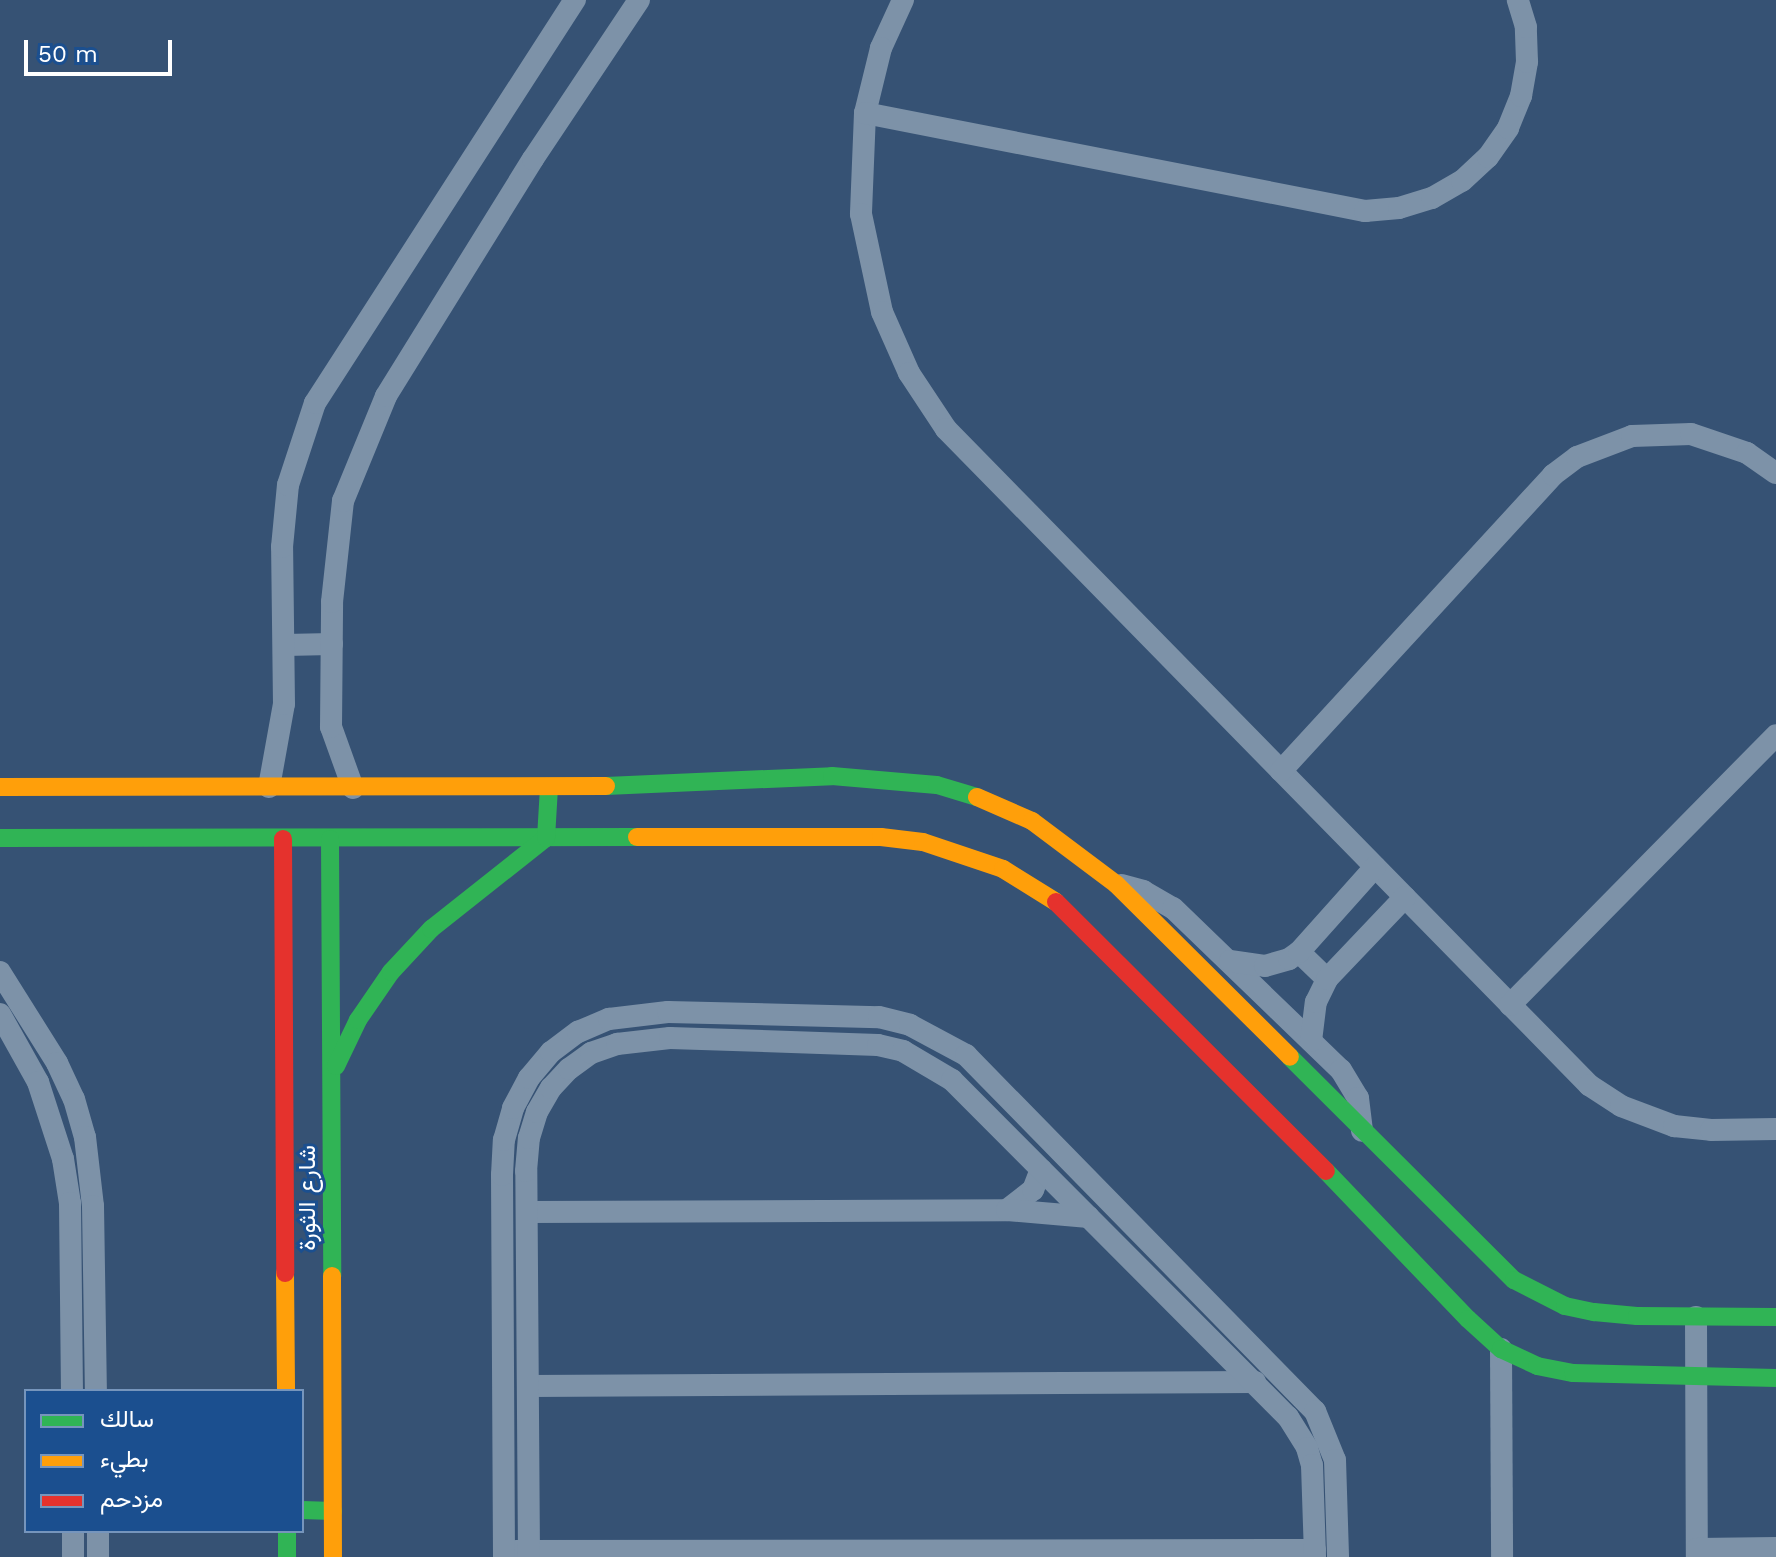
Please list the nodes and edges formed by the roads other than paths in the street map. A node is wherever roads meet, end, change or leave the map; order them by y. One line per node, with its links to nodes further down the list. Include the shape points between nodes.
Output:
1 (575, 0): 8 (street, via 315,403 288,485 282,547)
2 (639, 0): 7 (street, via 386,396 343,501)
3 (903, 0): 5 (street, via 881,48)
4 (1518, 0): 5 (street, via 1526,27 1527,62 1508,128 1462,181 1399,208 1365,211)
5 (865, 113): 10 (street, via 859,180 868,258 894,343 926,402 946,429)
6 (1776, 473): 10 (street, via 1747,453 1691,434 1632,436 1577,457 1553,475)
7 (332, 644): 8 (street); 13 (street, via 331,727)
8 (285, 645): 12 (street, via 284,704)
9 (1776, 735): 26 (street)
10 (1281, 771): 19 (street)
11 (0, 787): 12 (street)
12 (269, 787): 13 (street)
13 (353, 788): 14 (street)
14 (549, 788): 16 (street); 20 (street, via 832,776 937,785 1032,821)
15 (0, 838): 17 (street)
16 (546, 838): 18 (street); 29 (street, via 431,929 391,972 358,1020); 42 (street, via 881,837 964,853 1027,883 1073,916 1282,1116)
17 (283, 839): 18 (street); 49 (street, شارع الثورة)
18 (330, 839): 29 (street, شارع الثورة)
19 (1375, 867): 21 (street); 22 (street)
20 (1116, 884): 23 (street, via 1165,902); 31 (street, via 1307,1086)
21 (1405, 897): 25 (street); 26 (street)
22 (1299, 952): 23 (street, via 1265,966); 25 (street)
23 (1228, 960): 28 (street)
24 (0, 972): 48 (street, via 57,1063 85,1137 93,1206)
25 (1327, 979): 28 (street, via 1316,1002)
26 (1510, 1005): 30 (street, via 1589,1085 1638,1115 1692,1129)
27 (0, 1014): 47 (street, via 38,1082 63,1159 70,1203)
28 (1311, 1041): 31 (street, via 1354,1088)
29 (332, 1072): 53 (street, شارع الثورة)
30 (1776, 1129)
31 (1362, 1132): 40 (street, via 1492,1261 1539,1295 1594,1312)
32 (1041, 1169): 33 (street, via 1033,1190); 34 (street, via 952,1080 903,1051 848,1042 644,1040 591,1053 551,1088 529,1138); 35 (street)
33 (1007, 1210): 34 (street); 35 (street)
34 (527, 1212): 46 (street)
35 (1089, 1217): 37 (street)
36 (1143, 1233): 37 (street); 38 (street); 60 (street, via 966,1055 910,1025 847,1014 668,1012 609,1019 578,1032 529,1078 504,1140)
37 (1125, 1253): 39 (street)
38 (1167, 1258): 39 (street); 50 (street, via 1315,1411)
39 (1149, 1277): 45 (street)
40 (1696, 1317): 41 (street); 43 (street)
41 (1776, 1317)
42 (1501, 1349): 43 (street, via 1537,1366 1573,1373); 68 (street)
43 (1697, 1378): 44 (street); 59 (street)
44 (1776, 1378)
45 (1255, 1382): 46 (street); 51 (street, via 1288,1417)
46 (529, 1386): 61 (street)
47 (72, 1389)
48 (96, 1389)
49 (286, 1389)
50 (1335, 1460): 51 (street); 67 (street)
51 (1312, 1465): 58 (street)
52 (304, 1510): 53 (street)
53 (333, 1511): 66 (street, شارع الثورة)
54 (73, 1533): 63 (street)
55 (98, 1533): 64 (street)
56 (287, 1533): 65 (street)
57 (1776, 1548): 59 (street)
58 (1315, 1553): 62 (street)
59 (1697, 1553)
60 (504, 1554): 61 (street)
61 (529, 1554): 62 (street)
62 (821, 1554)
63 (73, 1557)
64 (98, 1557)
65 (287, 1557)
66 (333, 1557)
67 (1338, 1557)
68 (1502, 1557)

